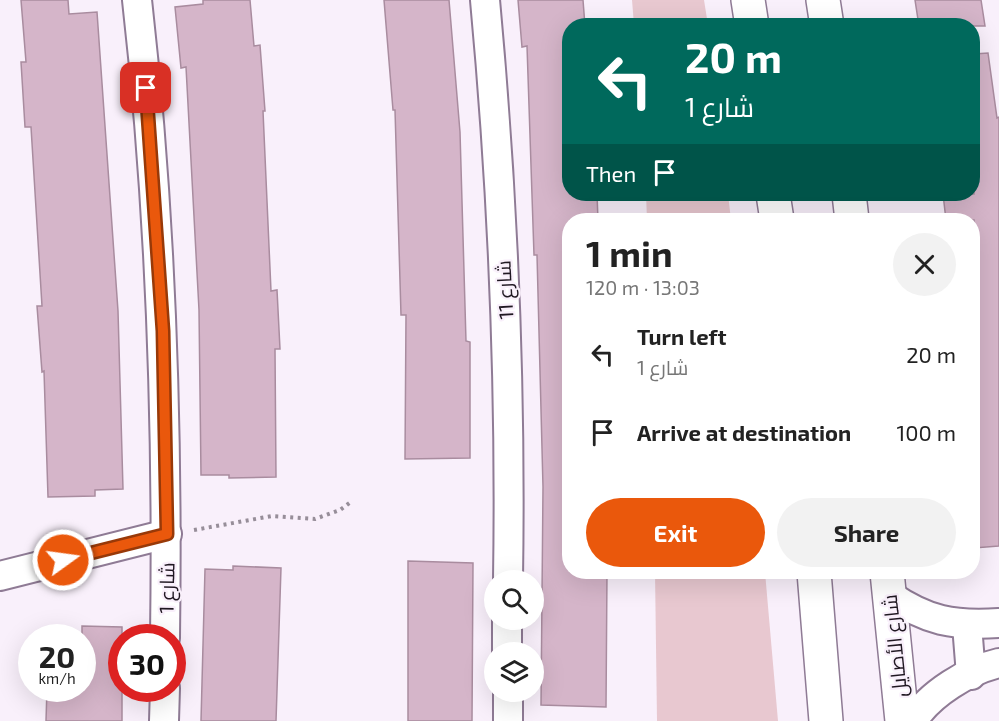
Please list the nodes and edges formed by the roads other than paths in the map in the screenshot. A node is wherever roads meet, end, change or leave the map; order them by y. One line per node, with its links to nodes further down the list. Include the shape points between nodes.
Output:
1 (138, 0): 7 (street, شارع 1, via 163,331)
2 (485, 0): 8 (street, شارع 11, via 501,201)
3 (748, 0): 5 (main road)
4 (823, 0): 6 (main road)
5 (751, 18)
6 (826, 18)
7 (167, 534): 9 (street); 13 (street, شارع 1)
8 (508, 570)
9 (0, 576)
10 (815, 579): 22 (main road)
11 (888, 583): 14 (street, via 926,616); 23 (main road, شارع الأصايل)
12 (999, 623): 14 (street)
13 (165, 624)
14 (967, 625): 16 (street)
15 (999, 663): 16 (street)
16 (971, 675): 17 (street); 24 (street, via 932,700)
17 (999, 680)
18 (165, 702): 20 (street)
19 (508, 702): 21 (street)
20 (164, 721)
21 (508, 721)
22 (826, 721)
23 (902, 721)
24 (913, 721)

